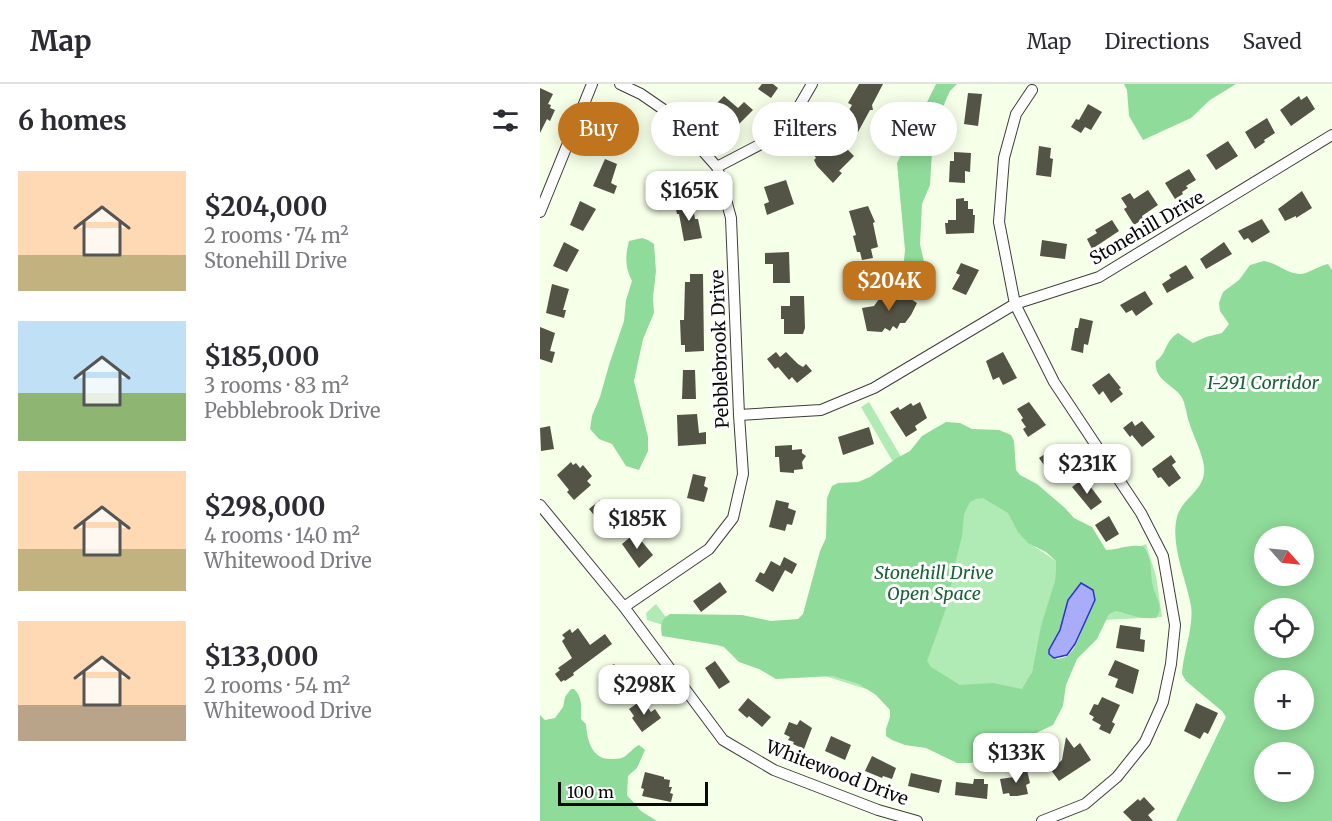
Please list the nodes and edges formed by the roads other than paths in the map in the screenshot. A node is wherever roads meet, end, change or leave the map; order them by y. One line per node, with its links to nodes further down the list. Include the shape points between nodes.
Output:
1 (592, 84): 7 (street)
2 (620, 84): 6 (street, Pebblebrook Drive, via 670,114)
3 (812, 84): 6 (street, via 784,132)
4 (1032, 90): 8 (street, via 1016,114 1004,158 999,222)
5 (1332, 135): 8 (street, Stonehill Drive, via 1098,277)
6 (717, 167): 9 (street, Pebblebrook Drive, via 731,218)
7 (540, 212)
8 (1015, 304): 9 (street, Stonehill Drive, via 874,388 821,410); 13 (street, via 1054,382 1141,513 1164,556 1175,625 1163,702 1145,742 1117,777 1085,804)
9 (739, 415): 11 (street, Pebblebrook Drive, via 743,474 733,518 709,549)
10 (540, 505): 11 (street, Whitewood Drive)
11 (624, 607): 12 (street, Whitewood Drive, via 723,740 774,770)
12 (917, 821)
13 (1042, 821)

